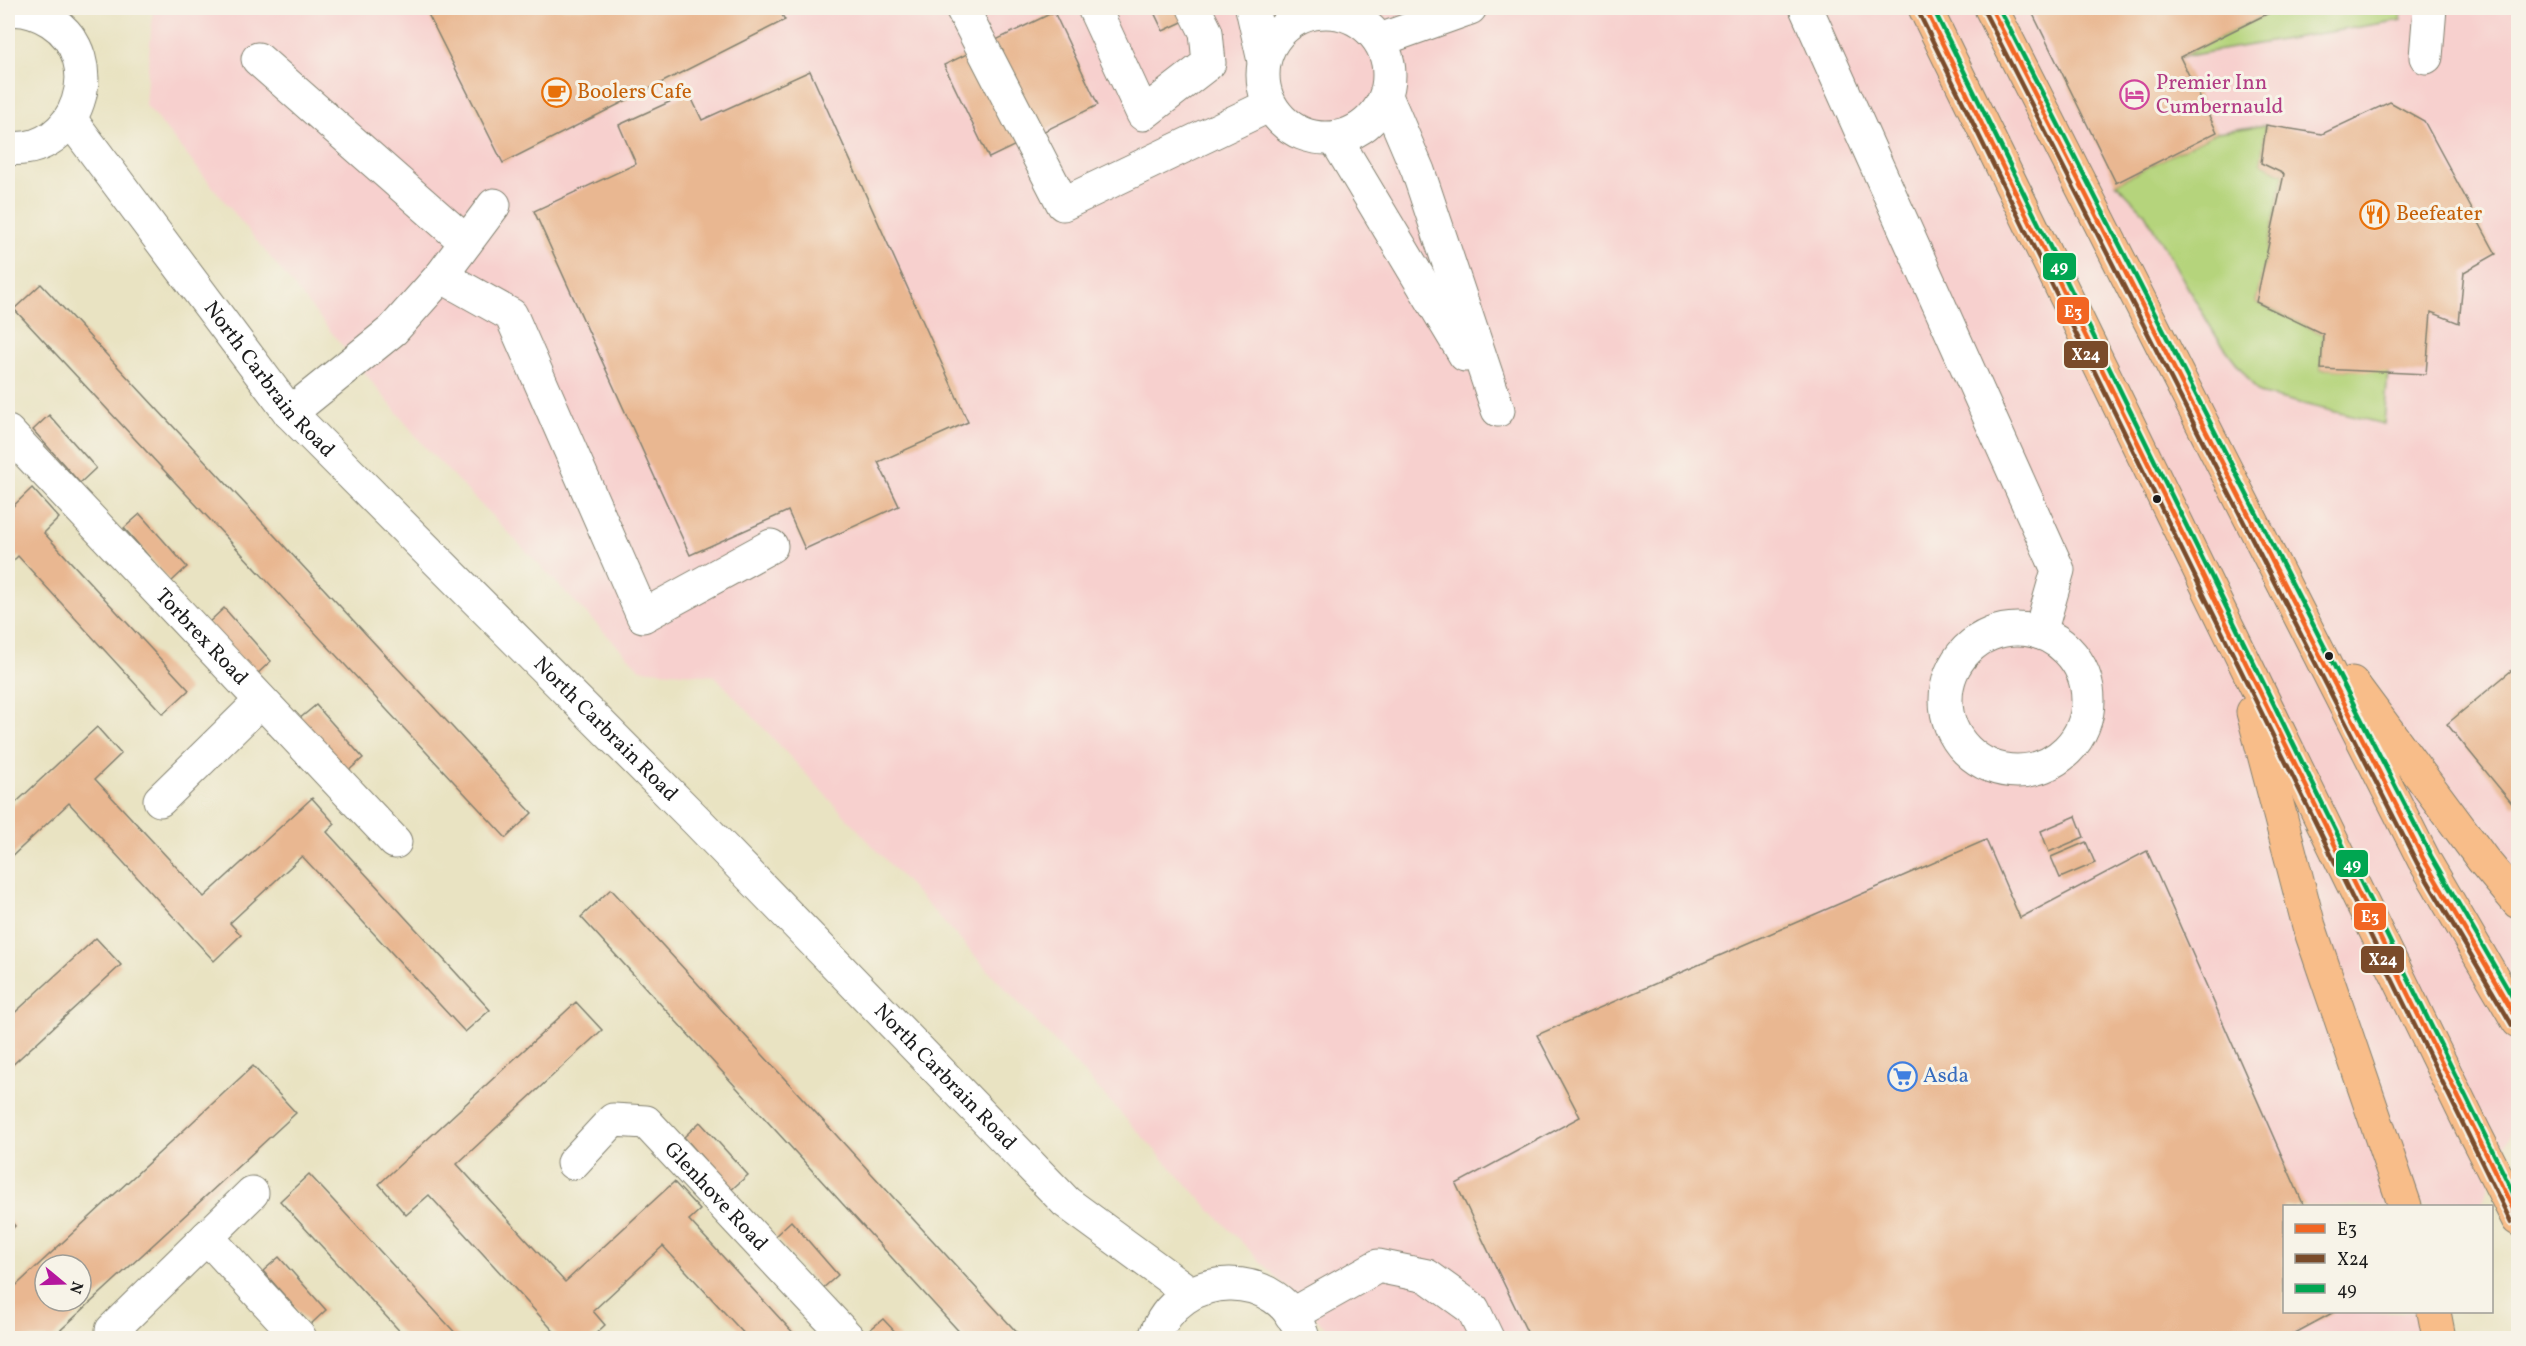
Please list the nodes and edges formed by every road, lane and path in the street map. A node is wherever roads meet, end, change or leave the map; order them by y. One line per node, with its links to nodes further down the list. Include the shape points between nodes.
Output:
1 (962, 8): 18 (street, via 1063,204)
2 (1094, 8): 3 (street, via 1143,114 1209,63 1206,32)
3 (1194, 8)
4 (1252, 8): 16 (street)
5 (1806, 8): 29 (street, via 2058,570)
6 (1925, 8): 30 (main road)
7 (1991, 8): 28 (main road)
8 (2430, 8): 14 (street)
9 (1328, 9): 13 (street, via 1366,25); 16 (street, via 1287,24)
10 (1459, 9): 13 (street)
11 (8, 10): 12 (street)
12 (44, 11): 19 (street, via 72,41 80,60 79,101)
13 (1380, 40): 17 (street, via 1388,58)
14 (2427, 57)
15 (258, 59): 23 (street)
16 (1264, 61): 18 (street, via 1264,84)
17 (1386, 96): 20 (street, via 1367,124); 20 (street, via 1418,171 1498,410)
18 (1270, 105): 20 (street, via 1297,132)
19 (70, 119): 21 (street, via 56,135 37,145); 25 (street, North Carbrain Road)
20 (1335, 138)
21 (8, 148)
22 (494, 205): 23 (street)
23 (466, 242): 24 (street)
24 (441, 276): 25 (street, via 393,330); 27 (street, via 511,315 643,616)
25 (290, 413): 41 (street, North Carbrain Road, via 696,820 1066,1202)
26 (8, 432): 31 (street, Torbrex Road)
27 (771, 546)
28 (2294, 604): 34 (main road); 35 (main road, via 2424,860)
29 (2040, 633): 29 (street, via 2061,644 2076,660 2085,681 2087,704 2083,726 2071,746 2054,760 2032,770 2008,771 1984,764 1966,750 1952,730 1946,708 1947,683 1957,662 1973,644 1994,632 2017,628)
30 (2234, 641): 38 (main road, via 2309,926); 39 (main road)
31 (260, 702): 32 (street); 33 (street, Torbrex Road)
32 (160, 800)
33 (395, 842)
34 (2518, 902)
35 (2518, 1020)
36 (573, 1162): 46 (street, Glenhove Road, via 613,1119 646,1122)
37 (252, 1193): 40 (street)
38 (2405, 1205)
39 (2518, 1219)
40 (207, 1237): 44 (street); 45 (street)
41 (1190, 1293): 43 (street, via 1234,1283 1256,1288 1276,1299); 47 (street, via 1172,1307)
42 (2434, 1313): 49 (main road)
43 (1297, 1327): 48 (street, via 1378,1266 1427,1276 1473,1309)
44 (112, 1330)
45 (300, 1338)
46 (848, 1338)
47 (1155, 1338)
48 (1487, 1338)
49 (2439, 1338)

